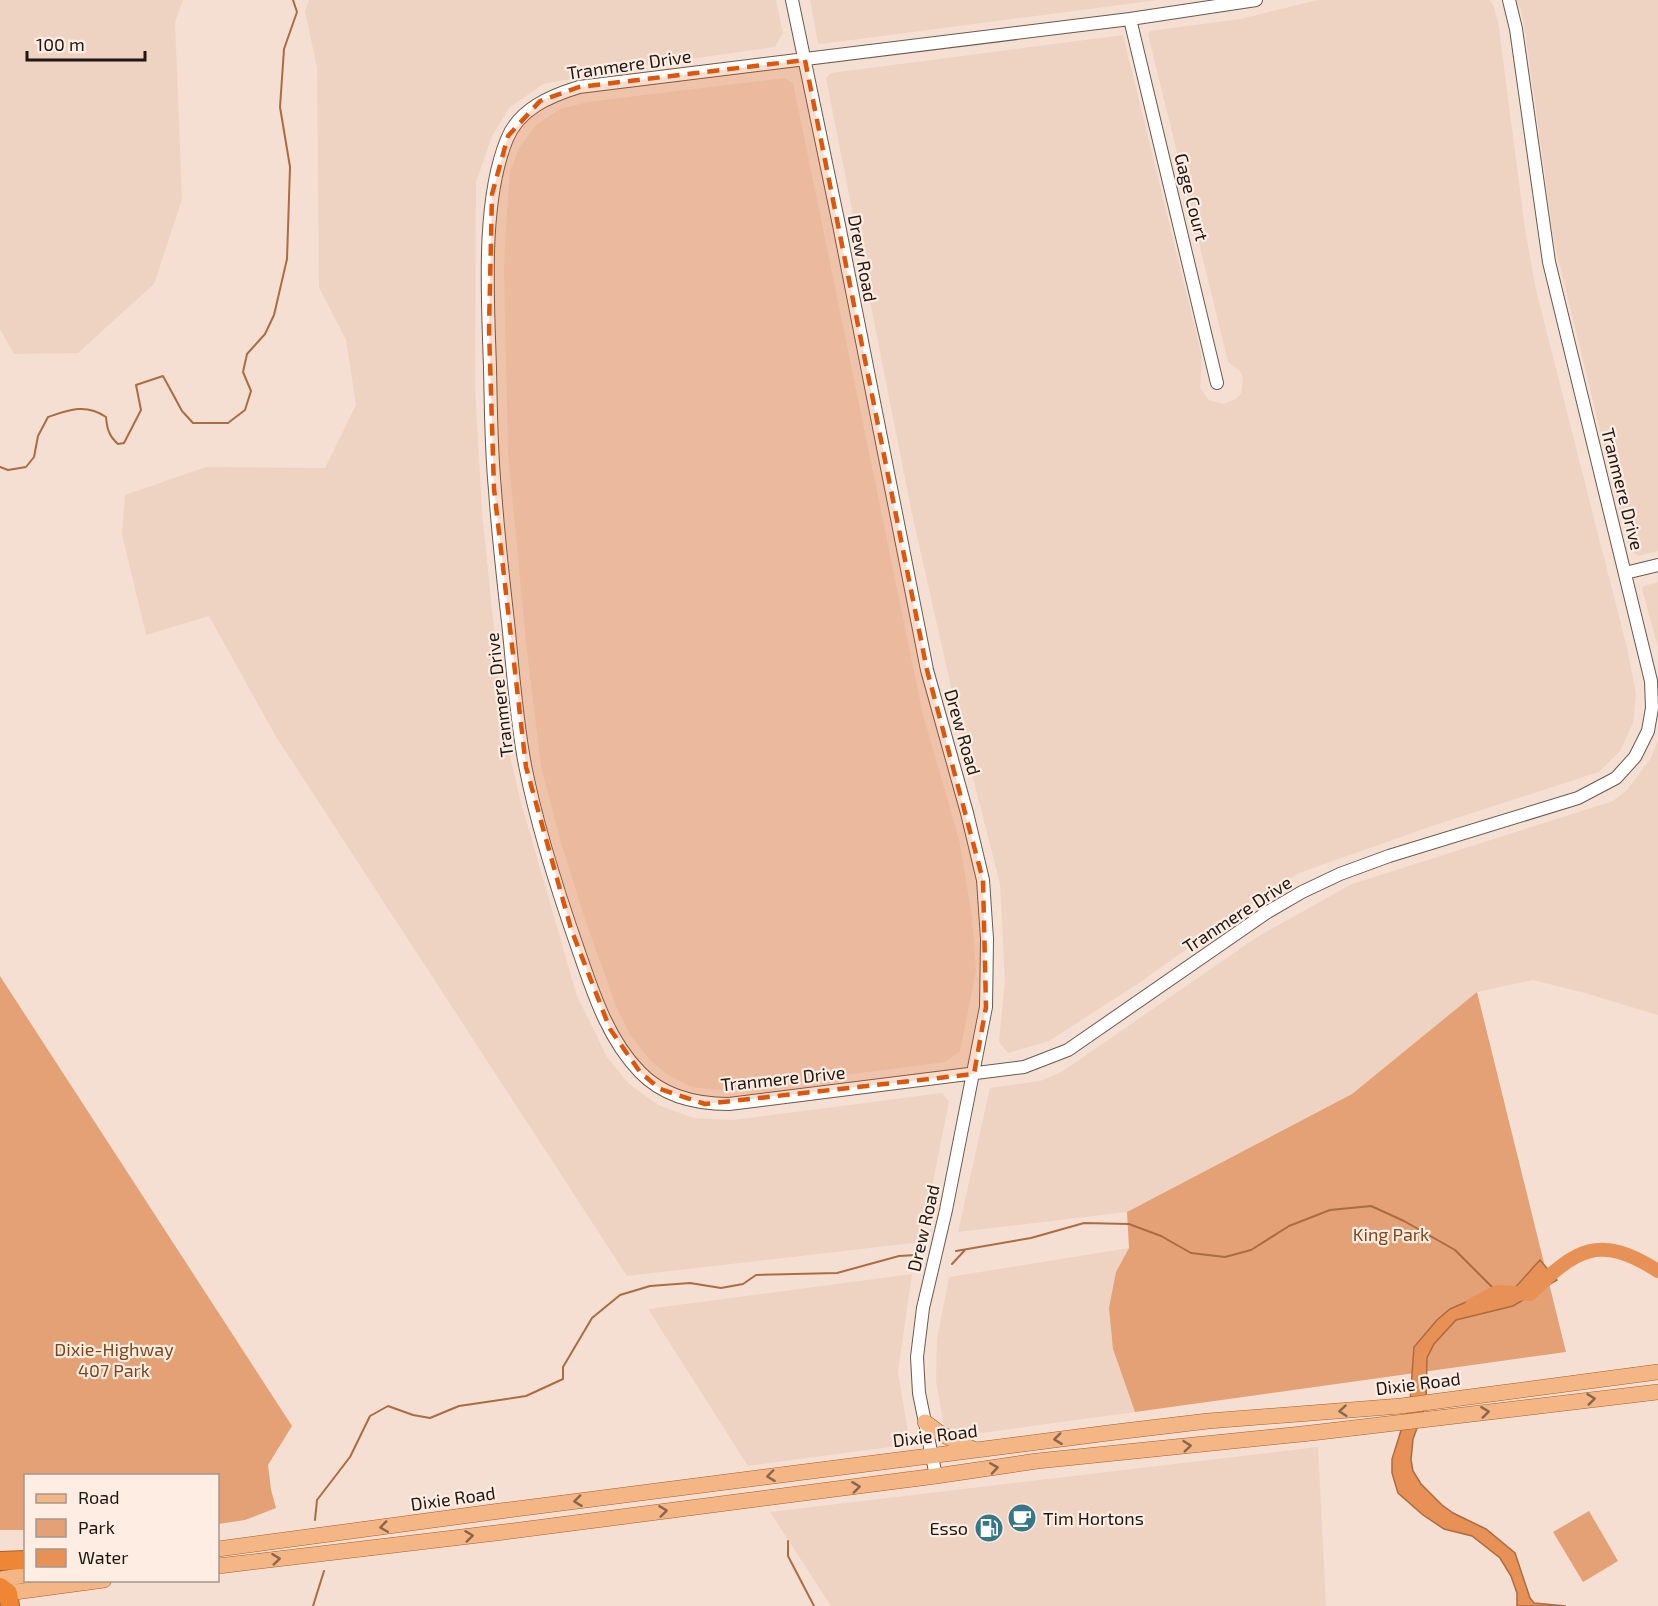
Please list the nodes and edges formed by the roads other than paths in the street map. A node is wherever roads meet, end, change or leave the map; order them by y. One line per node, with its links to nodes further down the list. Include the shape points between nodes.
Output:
1 (792, 0): 6 (street, Drew Road)
2 (1256, 0): 4 (street, Tranmere Drive)
3 (1509, 0): 9 (street, Tranmere Drive, via 1549,262)
4 (1226, 2): 5 (street, Tranmere Drive)
5 (1130, 19): 6 (street, Tranmere Drive); 7 (street, Gage Court)
6 (805, 60): 10 (street, Drew Road, via 927,670 982,880 987,939 986,1007); 10 (street, Tranmere Drive, via 579,87 540,101 508,136 492,194 489,237 492,451 516,706 526,767 551,864 598,1005 622,1051 660,1089 705,1104 729,1104)
7 (1217, 383)
8 (1658, 564): 9 (street)
9 (1625, 573): 10 (street, Tranmere Drive, via 1651,681 1653,708 1635,757 1616,778 1578,798 1340,874 1266,913 1068,1050 1024,1067)
10 (974, 1074): 13 (street, Drew Road, via 923,1308 917,1357)
11 (1658, 1372): 14 (main road, Dixie Road, one-way to 14, via 1401,1406 1208,1421)
12 (1658, 1392): 16 (main road, Dixie Road, one-way to 12, via 1037,1461)
13 (925, 1422): 14 (main road); 15 (street, Drew Road)
14 (975, 1450): 15 (main road, Dixie Road)
15 (933, 1455): 16 (street, Drew Road); 17 (main road, Dixie Road, one-way to 17)
16 (936, 1476): 20 (main road, Dixie Road, one-way to 16)
17 (219, 1549)
18 (24, 1560): 19 (highway)
19 (0, 1561)
20 (219, 1566)
21 (24, 1577): 23 (main road)
22 (95, 1582): 23 (main road)
23 (4, 1592)

